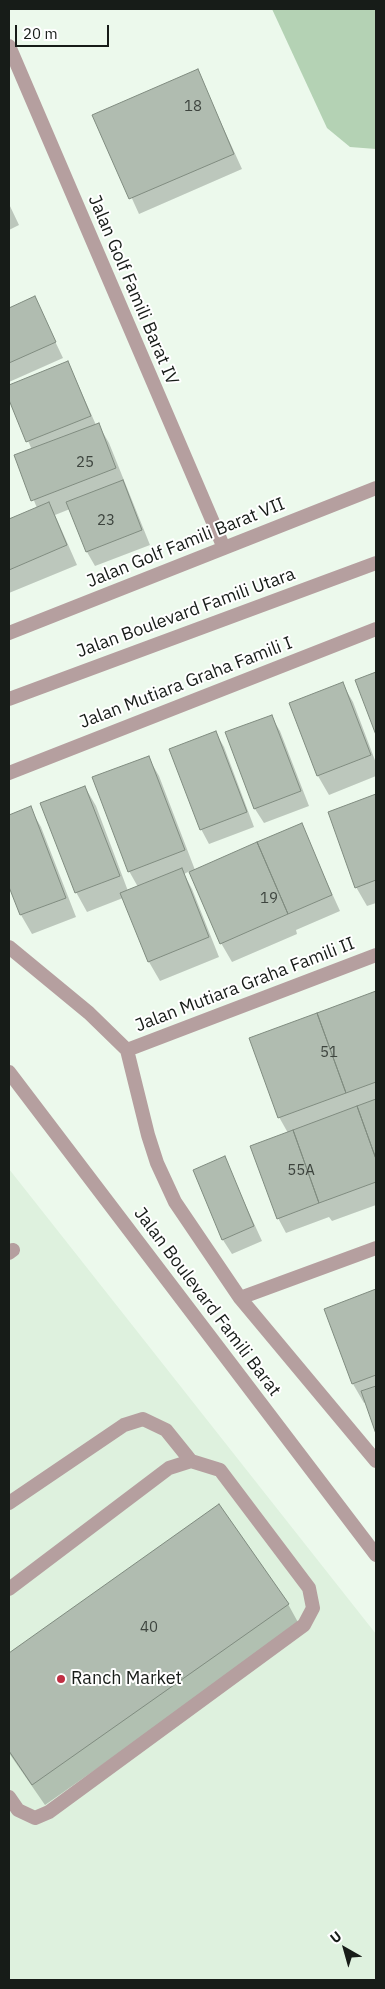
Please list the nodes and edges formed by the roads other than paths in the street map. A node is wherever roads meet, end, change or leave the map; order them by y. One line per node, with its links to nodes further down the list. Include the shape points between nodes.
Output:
1 (9, 46): 3 (street, Jalan Golf Famili Barat IV)
2 (376, 488): 3 (street, Jalan Golf Famili Barat VII)
3 (224, 548): 6 (street, Jalan Golf Famili Barat VII)
4 (376, 563): 7 (street, Jalan Boulevard Famili Utara)
5 (376, 628): 8 (street, Jalan Mutiara Graha Famili I)
6 (9, 633)
7 (9, 699)
8 (9, 773)
9 (9, 947): 11 (street, via 89,1013)
10 (376, 954): 11 (street, Jalan Mutiara Graha Famili II)
11 (127, 1050): 14 (street, via 157,1163 175,1202)
12 (9, 1072): 18 (street, Jalan Boulevard Famili Barat)
13 (376, 1248): 14 (street)
14 (240, 1298): 16 (street)
15 (192, 1461): 17 (street, via 166,1430 142,1419 124,1424); 19 (street, via 169,1468); 20 (street, via 220,1470 309,1588 313,1608 304,1625 49,1812 34,1818 18,1810)
16 (376, 1461)
17 (9, 1503)
18 (376, 1555)
19 (9, 1588)
20 (10, 1801)

